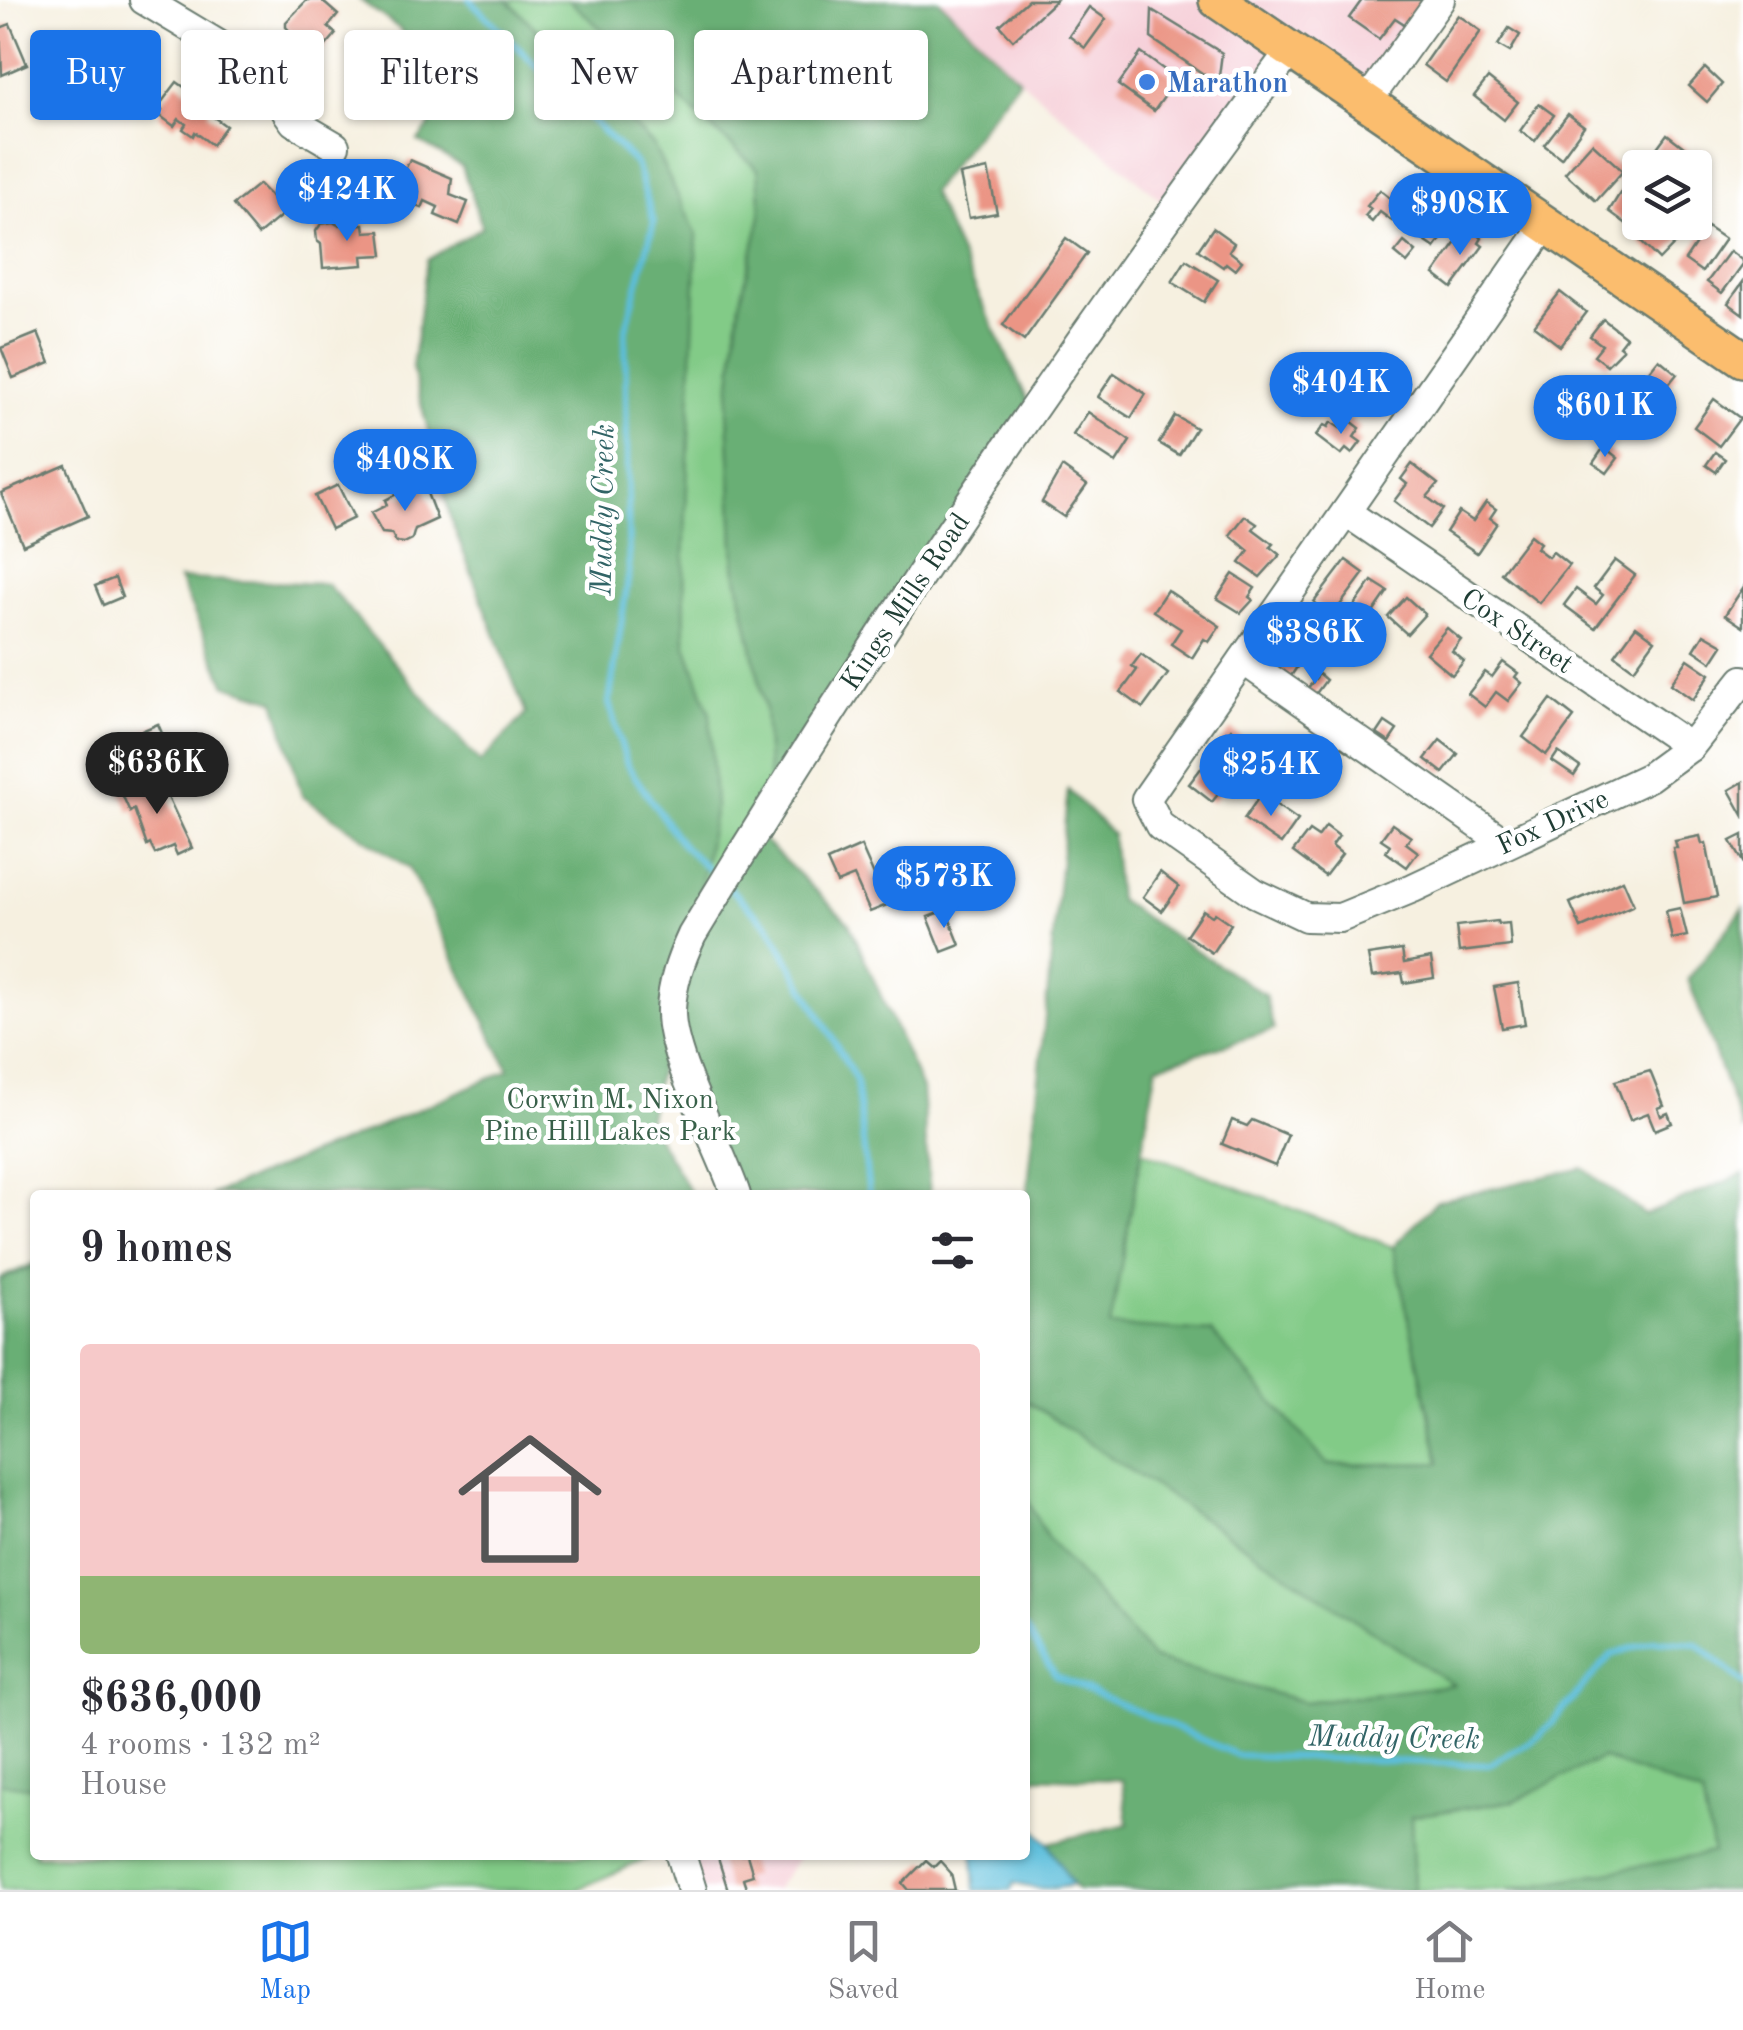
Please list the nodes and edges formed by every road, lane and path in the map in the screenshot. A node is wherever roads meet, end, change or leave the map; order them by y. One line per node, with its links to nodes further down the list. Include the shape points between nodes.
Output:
1 (144, 0): 6 (street, via 254,66 294,122)
2 (1217, 0): 4 (main road)
3 (1440, 0): 5 (street)
4 (1290, 51): 5 (main road); 14 (street, Kings Mills Road, via 950,532 692,935 673,993 673,1031)
5 (1366, 103): 7 (main road)
6 (335, 146)
7 (1546, 224): 8 (main road); 9 (street)
8 (1743, 359)
9 (1346, 512): 10 (street); 12 (street, Cox Street)
10 (1243, 660): 13 (street); 13 (street, Fox Drive, via 1146,799 1160,826 1214,866 1280,906 1330,919)
11 (1743, 680): 12 (street, Fox Drive)
12 (1690, 747): 13 (street, Fox Drive, via 1649,777)
13 (1505, 843)
14 (734, 1190)
15 (683, 1860): 16 (street)
16 (692, 1890)

